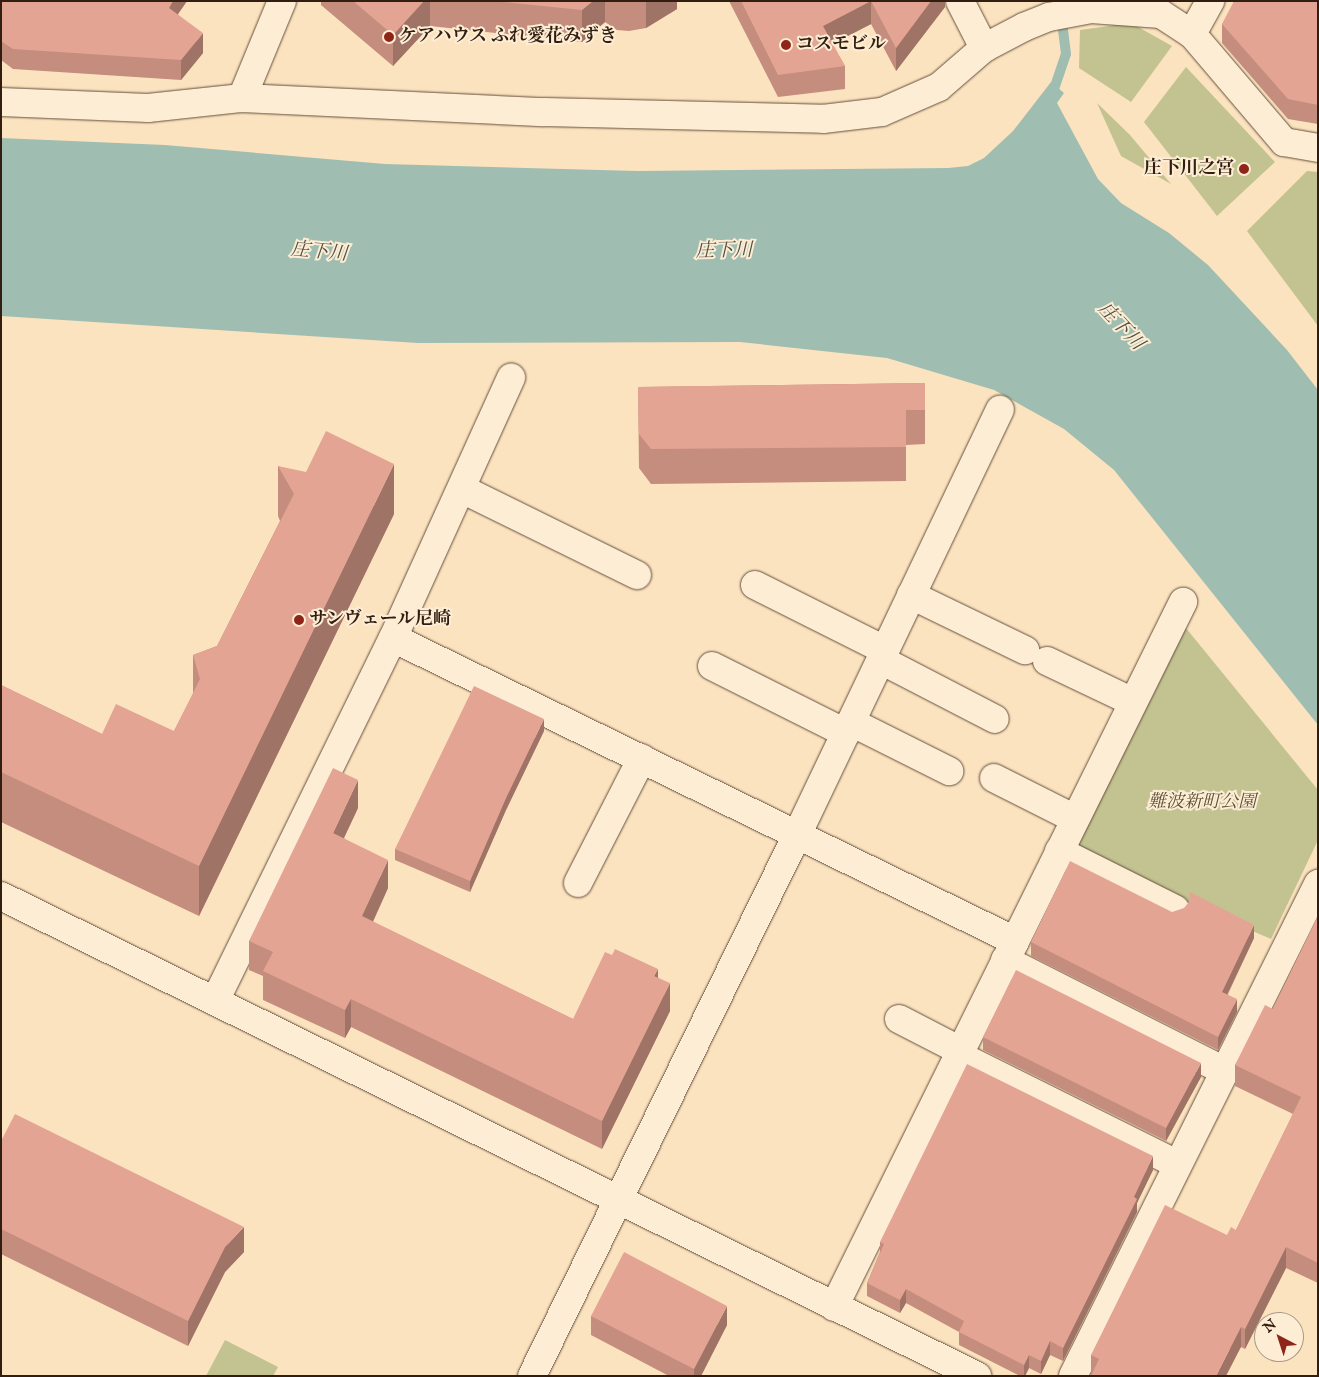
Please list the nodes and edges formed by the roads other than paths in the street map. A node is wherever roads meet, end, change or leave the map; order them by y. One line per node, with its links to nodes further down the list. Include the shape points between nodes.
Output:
1 (282, 1): 6 (street)
2 (960, 1): 5 (street)
3 (1210, 1): 4 (street)
4 (1192, 34): 5 (street, via 1162,14 1091,9 1049,17); 8 (street, via 1284,142)
5 (984, 48): 6 (street, via 939,87 882,112 823,119 544,112)
6 (242, 98): 7 (street, via 148,108)
7 (1, 102)
8 (1318, 148)
9 (511, 378): 11 (street)
10 (1000, 410): 14 (street)
11 (462, 489): 12 (street); 16 (street)
12 (637, 575)
13 (755, 585): 17 (street)
14 (911, 595): 17 (street); 19 (street)
15 (1183, 602): 19 (street)
16 (393, 638): 22 (street); 33 (street)
17 (883, 655): 20 (street); 21 (street)
18 (712, 666): 21 (street)
19 (1133, 702): 25 (street)
20 (995, 718)
21 (848, 727): 23 (street); 26 (street)
22 (642, 758): 26 (street); 28 (street)
23 (949, 771)
24 (994, 778): 25 (street)
25 (1075, 820): 27 (street)
26 (798, 833): 32 (street); 38 (street)
27 (1059, 851): 31 (street); 32 (street)
28 (578, 883)
29 (1318, 884): 36 (street)
30 (1, 896): 33 (street)
31 (1175, 909)
32 (1010, 951): 35 (street); 36 (street)
33 (215, 1001): 38 (street)
34 (899, 1019): 35 (street)
35 (959, 1053): 37 (street); 39 (street)
36 (1225, 1071): 37 (street)
37 (1177, 1164): 42 (street)
38 (618, 1202): 39 (street); 40 (street)
39 (834, 1307): 41 (street)
40 (532, 1376)
41 (976, 1376)
42 (1073, 1376)

